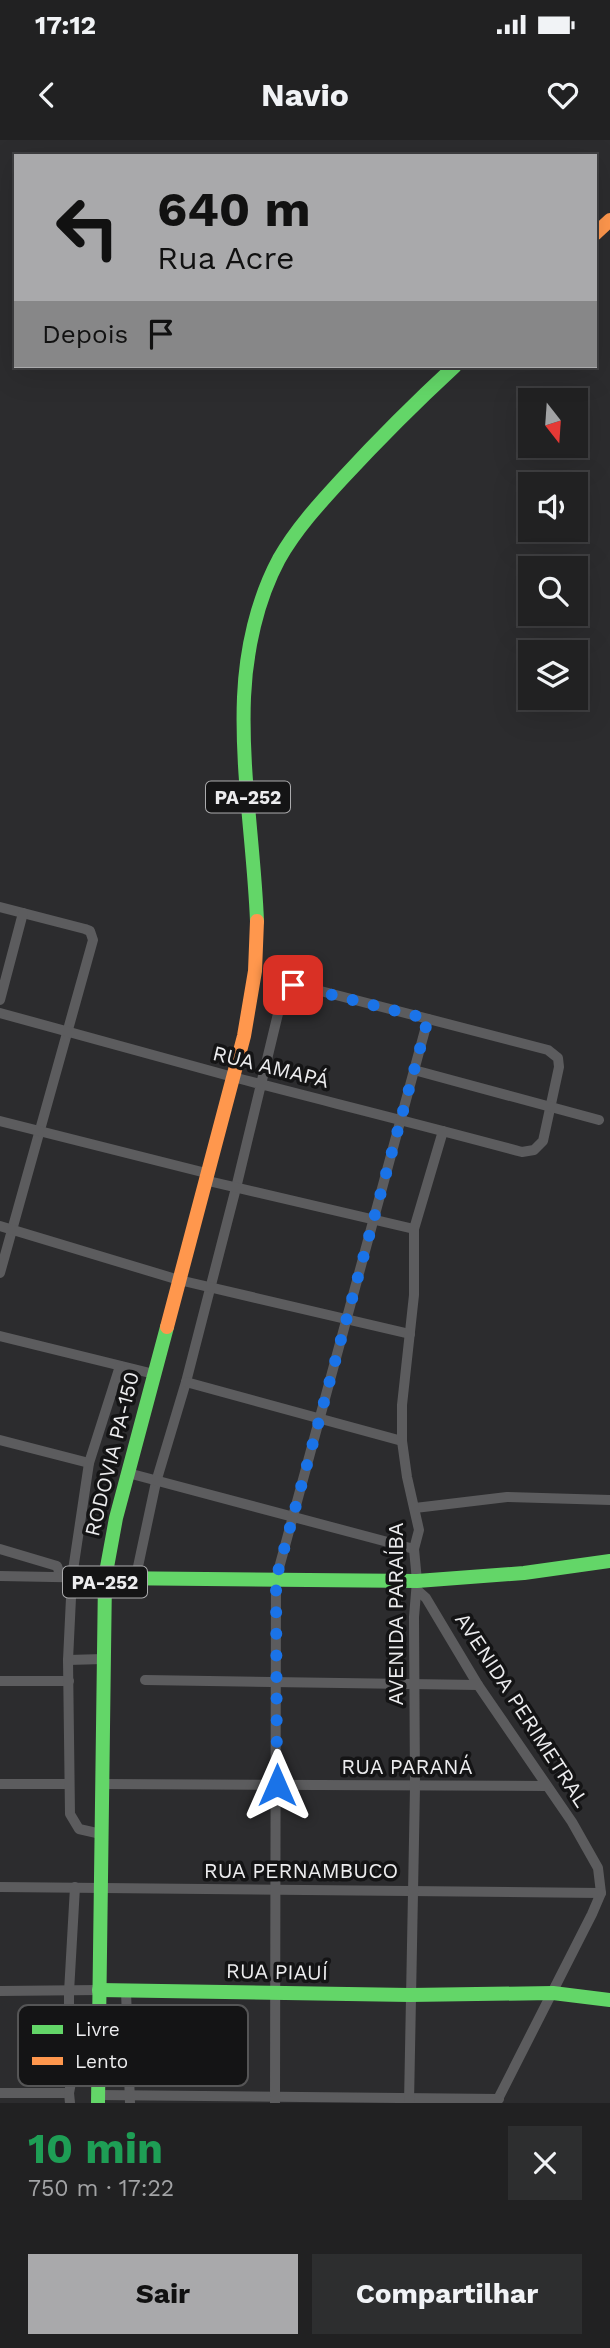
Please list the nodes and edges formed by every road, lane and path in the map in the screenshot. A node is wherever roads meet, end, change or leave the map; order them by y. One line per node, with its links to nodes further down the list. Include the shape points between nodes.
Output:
1 (453, 368): 9 (main road, PA-252, via 300,526 262,595 247,661 244,714 257,959)
2 (0, 907): 3 (street)
3 (23, 914): 4 (street); 7 (street, via 85,929 92,935)
4 (0, 1000)
5 (0, 1013): 7 (street, RUA AMAPÁ)
6 (428, 1019): 8 (street); 10 (street, via 310,988 287,987); 11 (street, via 556,1055 559,1062)
7 (68, 1031): 9 (street, RUA AMAPÁ); 15 (street)
8 (414, 1070): 11 (street); 12 (street)
9 (233, 1077): 10 (street, RUA AMAPÁ); 17 (main road, RODOVIA PA-150 / PA-252)
10 (260, 1084): 12 (street, RUA AMAPÁ); 18 (street)
11 (552, 1106): 13 (street); 16 (street, RUA AMAPÁ, via 543,1141 534,1150 522,1152)
12 (400, 1119): 16 (street, RUA AMAPÁ); 19 (street)
13 (599, 1120)
14 (0, 1121): 15 (street)
15 (40, 1131): 17 (street); 22 (street)
16 (443, 1131): 21 (street, AVENIDA PARAÍBA)
17 (205, 1176): 18 (street); 24 (main road, RODOVIA PA-150 / PA-252)
18 (236, 1188): 19 (street); 25 (street)
19 (373, 1219): 21 (street); 26 (street)
20 (0, 1226): 22 (street)
21 (414, 1229): 27 (street, AVENIDA PARAÍBA)
22 (12, 1230): 23 (street); 24 (street)
23 (0, 1273)
24 (179, 1280): 25 (street); 30 (main road, RODOVIA PA-150 / PA-252)
25 (209, 1286): 26 (street); 31 (street)
26 (346, 1319): 27 (street); 32 (street)
27 (410, 1334): 34 (street, AVENIDA PARAÍBA)
28 (0, 1336): 29 (street)
29 (120, 1366): 30 (street); 35 (street)
30 (154, 1374): 36 (main road, RODOVIA PA-150 / PA-252)
31 (186, 1382): 32 (street); 37 (street)
32 (320, 1418): 34 (street); 40 (street)
33 (0, 1440): 35 (street)
34 (402, 1441): 39 (street, AVENIDA PARAÍBA)
35 (89, 1463): 47 (street)
36 (128, 1473): 37 (street); 48 (main road, RODOVIA PA-150 / PA-252)
37 (156, 1482): 40 (street); 45 (street)
38 (610, 1500): 39 (street, via 507,1497)
39 (415, 1508): 42 (street, AVENIDA PARAÍBA, via 419,1536)
40 (291, 1518): 42 (street); 49 (street)
41 (0, 1549): 46 (street, via 58,1566)
42 (414, 1549): 50 (street, AVENIDA PARAÍBA)
43 (610, 1561): 50 (main road)
44 (0, 1576): 46 (street)
45 (136, 1576): 48 (main road); 49 (main road)
46 (61, 1577): 47 (street)
47 (72, 1577): 48 (street); 52 (street)
48 (105, 1578): 51 (main road, RODOVIA PA-150 / PA-252)
49 (276, 1579): 50 (main road); 56 (street)
50 (417, 1585): 57 (street, AVENIDA PARAÍBA); 58 (street, AVENIDA PERIMETRAL)
51 (103, 1659): 52 (street); 61 (main road, RODOVIA PA-150 / PA-252)
52 (68, 1661): 55 (street)
53 (145, 1680): 56 (street)
54 (0, 1681): 55 (street)
55 (69, 1681): 60 (street)
56 (276, 1682): 57 (street); 62 (street)
57 (415, 1684): 58 (street); 64 (street, AVENIDA PARAÍBA)
58 (478, 1685): 63 (street, AVENIDA PERIMETRAL)
59 (0, 1784): 60 (street)
60 (69, 1784): 65 (street, via 75,1825 83,1832)
61 (101, 1784): 62 (street, RUA PARANÁ); 65 (main road, RODOVIA PA-150 / PA-252)
62 (277, 1785): 64 (street, RUA PARANÁ); 71 (street)
63 (546, 1786): 64 (street, RUA PARANÁ); 67 (street, AVENIDA PERIMETRAL)
64 (415, 1787): 72 (street, AVENIDA PARAÍBA)
65 (101, 1834): 70 (main road, RODOVIA PA-150 / PA-252)
66 (610, 1863): 67 (street)
67 (598, 1868): 73 (street, AVENIDA PERIMETRAL)
68 (75, 1886): 69 (street, RUA PERNAMBUCO); 70 (street, RUA PERNAMBUCO); 77 (street)
69 (0, 1887)
70 (101, 1888): 71 (street, RUA PERNAMBUCO); 74 (main road, RODOVIA PA-150 / PA-252)
71 (277, 1891): 72 (street, RUA PERNAMBUCO); 78 (street)
72 (413, 1891): 73 (street, RUA PERNAMBUCO); 80 (street, AVENIDA PARAÍBA)
73 (601, 1893): 79 (street)
74 (99, 1990): 76 (main road, RUA PIAUÍ); 77 (street, RUA PIAUÍ); 83 (main road, RODOVIA PA-150 / PA-252)
75 (0, 1991): 77 (street, RUA PIAUÍ)
76 (126, 1991): 78 (main road, RUA PIAUÍ); 84 (street)
77 (69, 1992): 82 (street)
78 (276, 1993): 80 (main road, RUA PIAUÍ); 89 (street)
79 (552, 1993): 80 (main road, RUA PIAUÍ); 81 (main road, RUA PIAUÍ); 91 (street)
80 (410, 1995): 90 (street, AVENIDA PARAÍBA)
81 (610, 2000)
82 (69, 2005)
83 (99, 2005)
84 (127, 2005)
85 (0, 2093): 86 (street)
86 (69, 2098)
87 (98, 2099): 88 (street)
88 (130, 2099): 89 (street)
89 (275, 2099): 90 (street)
90 (409, 2100): 91 (street)
91 (498, 2101)

